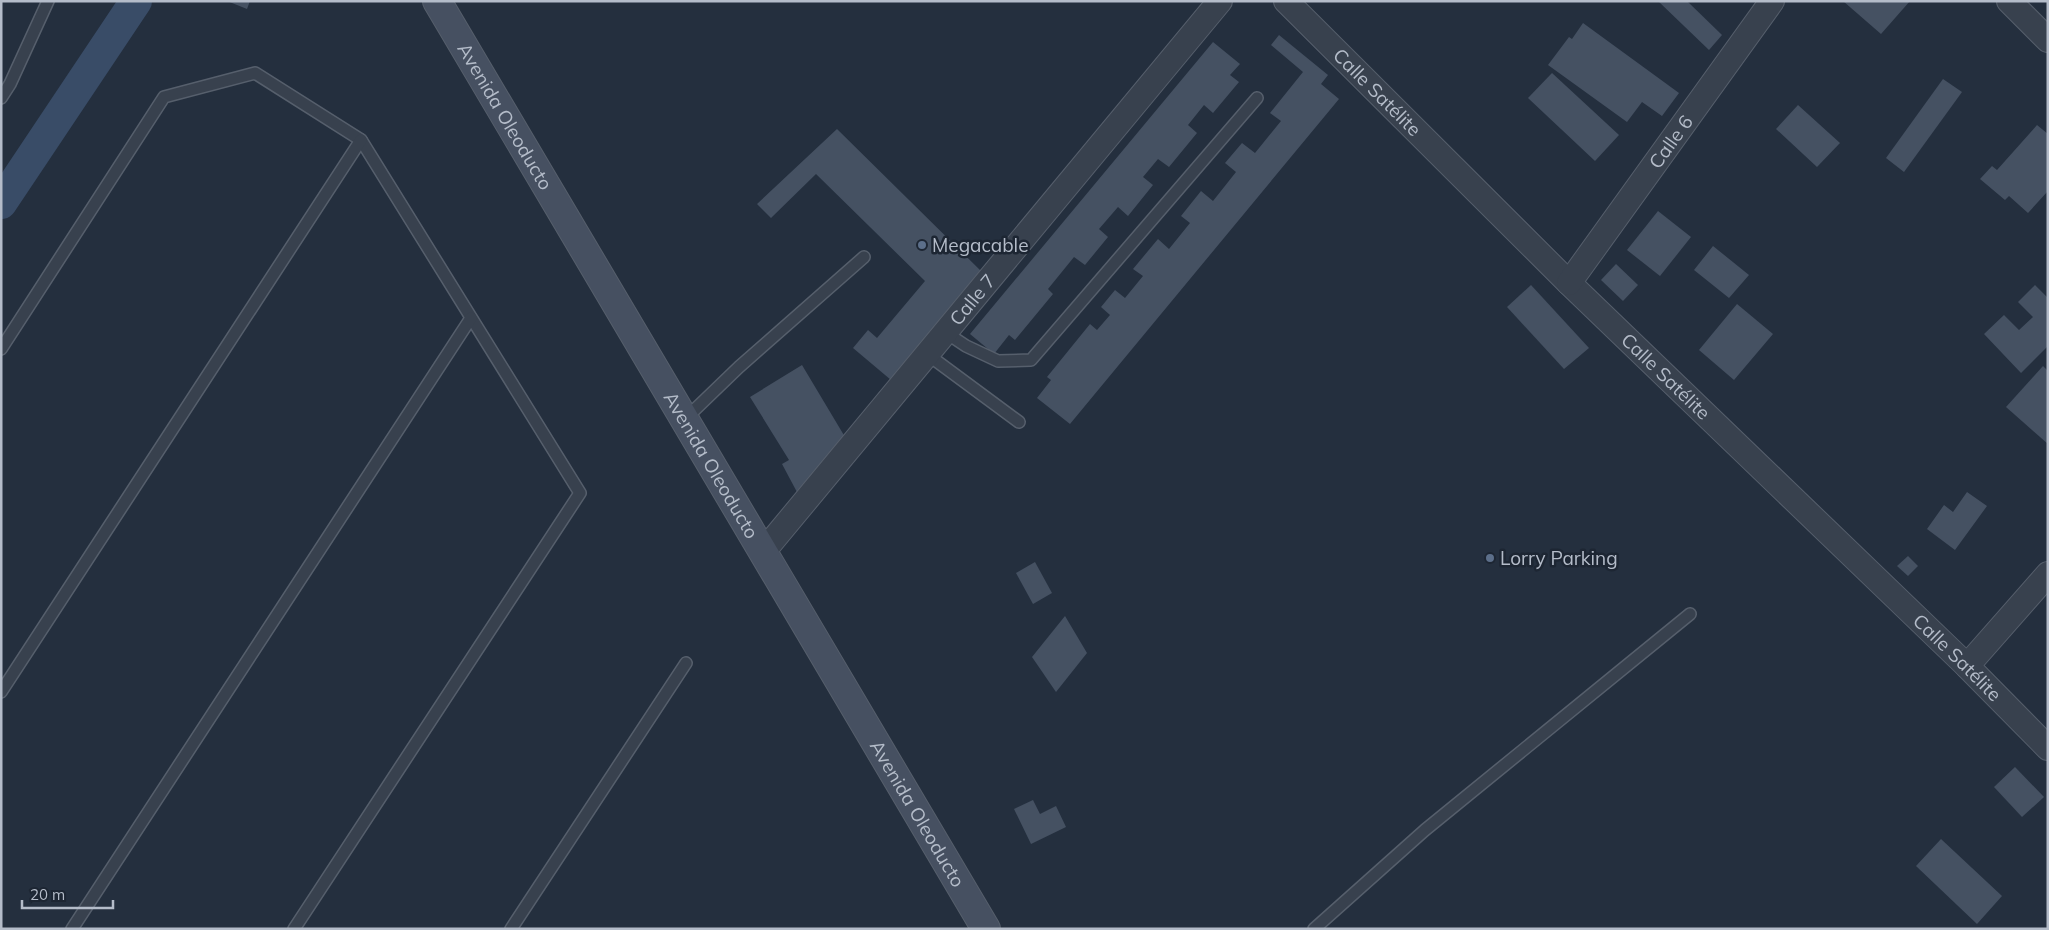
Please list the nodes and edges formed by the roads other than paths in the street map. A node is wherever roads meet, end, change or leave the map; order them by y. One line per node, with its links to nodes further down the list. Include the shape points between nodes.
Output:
1 (48, 1): 8 (lane)
2 (437, 1): 17 (main road, Avenida Oleoducto)
3 (1220, 1): 14 (street, Calle 7)
4 (1286, 1): 12 (street, Calle Satélite)
5 (1772, 1): 12 (street, Calle 6)
6 (2009, 1): 7 (street)
7 (2048, 40)
8 (1, 98)
9 (1257, 98): 14 (lane, via 1030,360 998,361)
10 (361, 140): 13 (lane); 15 (lane, via 254,73 164,97); 24 (lane)
11 (864, 256): 17 (lane, via 738,366)
12 (1569, 283): 23 (street, Calle Satélite)
13 (471, 318): 26 (lane); 27 (lane, via 580,494)
14 (945, 332): 16 (street, Calle 7)
15 (1, 349)
16 (927, 354): 18 (lane); 19 (street, Calle 7)
17 (685, 419): 19 (main road, Avenida Oleoducto)
18 (1019, 422)
19 (763, 552): 29 (main road, Avenida Oleoducto)
20 (2048, 574): 23 (street)
21 (1690, 614): 30 (lane, via 1424,830)
22 (686, 663): 28 (lane)
23 (1968, 666): 25 (street, Calle Satélite)
24 (1, 692)
25 (2048, 748)
26 (72, 929)
27 (294, 929)
28 (511, 929)
29 (986, 929)
30 (1314, 929)

